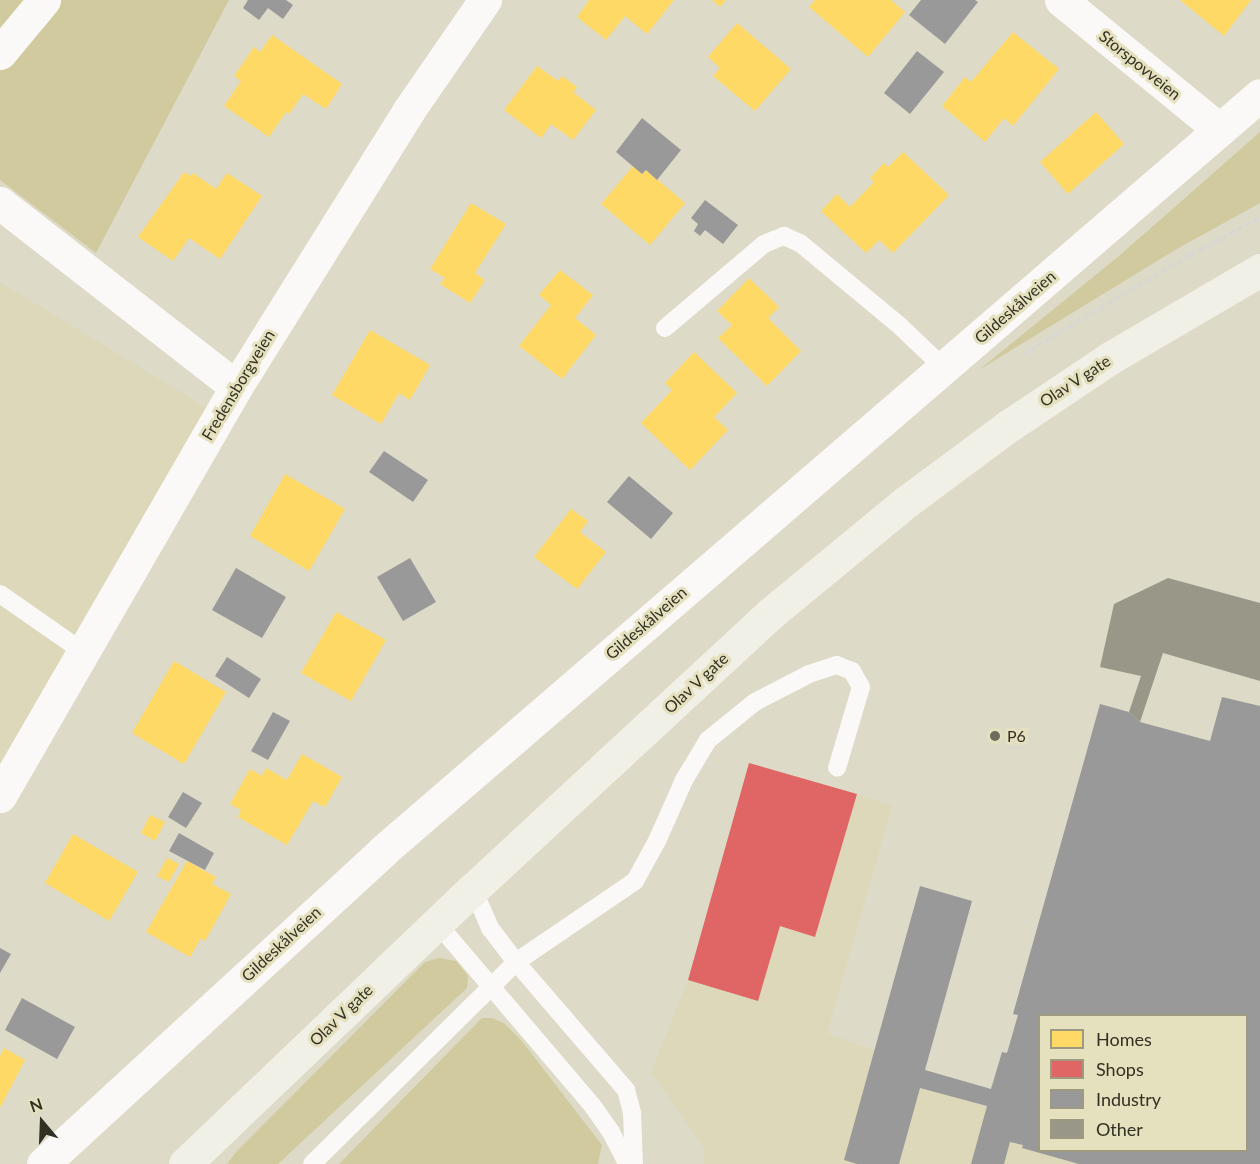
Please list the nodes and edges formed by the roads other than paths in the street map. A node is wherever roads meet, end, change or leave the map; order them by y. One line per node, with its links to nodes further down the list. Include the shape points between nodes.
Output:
1 (44, 0): 4 (street)
2 (485, 0): 11 (street, Fredensborgveien, via 409,110)
3 (1061, 0): 6 (street, Storspovveien)
4 (0, 53)
5 (1260, 95): 6 (street, Gildeskålveien)
6 (1220, 130): 10 (street, Gildeskålveien)
7 (0, 203): 11 (street)
8 (1260, 270): 16 (street, Olav V gate, via 1110,358 1006,427 906,502 770,615)
9 (665, 328): 10 (lane, via 764,244 783,236 810,251)
10 (944, 368): 20 (street, Gildeskålveien, via 384,850)
11 (236, 387): 13 (street, Fredensborgveien)
12 (0, 594): 13 (lane)
13 (82, 651): 15 (street, Fredensborgveien)
14 (837, 768): 18 (lane, via 861,687 852,671 837,665 809,674 755,702 708,740 634,881)
15 (3, 784)
16 (473, 889): 17 (street, Olav V gate); 18 (lane, via 490,928)
17 (437, 923): 19 (lane); 21 (street, Olav V gate)
18 (516, 962): 19 (lane); 24 (lane, via 626,1090 632,1113)
19 (491, 986): 22 (lane); 23 (lane, via 592,1105)
20 (43, 1164)
21 (185, 1164)
22 (312, 1164)
23 (627, 1164)
24 (634, 1164)

